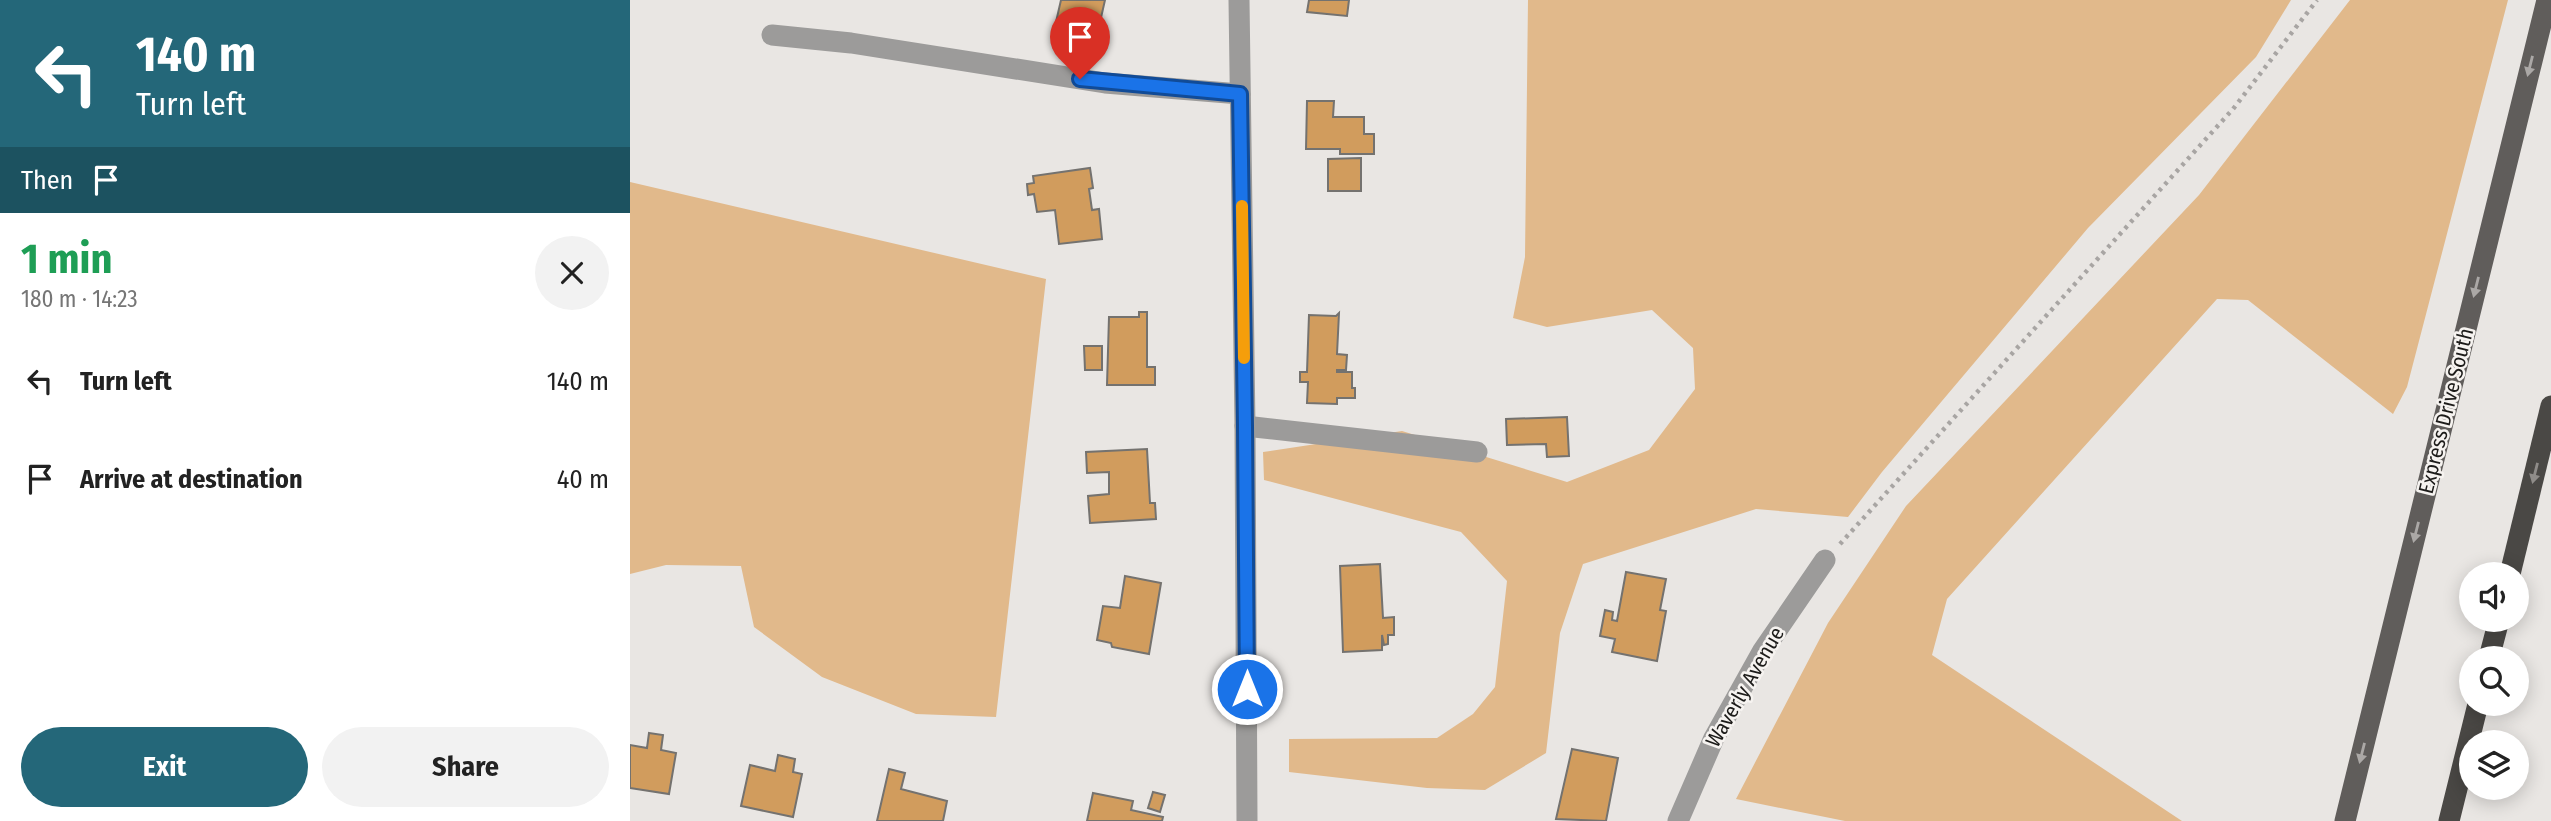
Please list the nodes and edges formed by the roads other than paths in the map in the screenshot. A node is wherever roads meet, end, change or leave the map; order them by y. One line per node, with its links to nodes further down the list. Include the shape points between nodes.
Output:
1 (1238, 0): 4 (street)
2 (2547, 0): 13 (main road, Express Drive South, one-way to 13)
3 (772, 35): 4 (street, via 1105,83)
4 (1240, 94): 6 (street)
5 (2551, 406): 9 (highway, one-way to 9)
6 (1245, 426): 7 (street); 11 (street)
7 (1477, 452)
8 (1825, 560): 12 (street, Waverly Avenue, via 1762,652 1714,738)
9 (2513, 562)
10 (2475, 716): 14 (highway)
11 (1247, 821)
12 (1678, 821)
13 (2345, 821)
14 (2449, 821)

